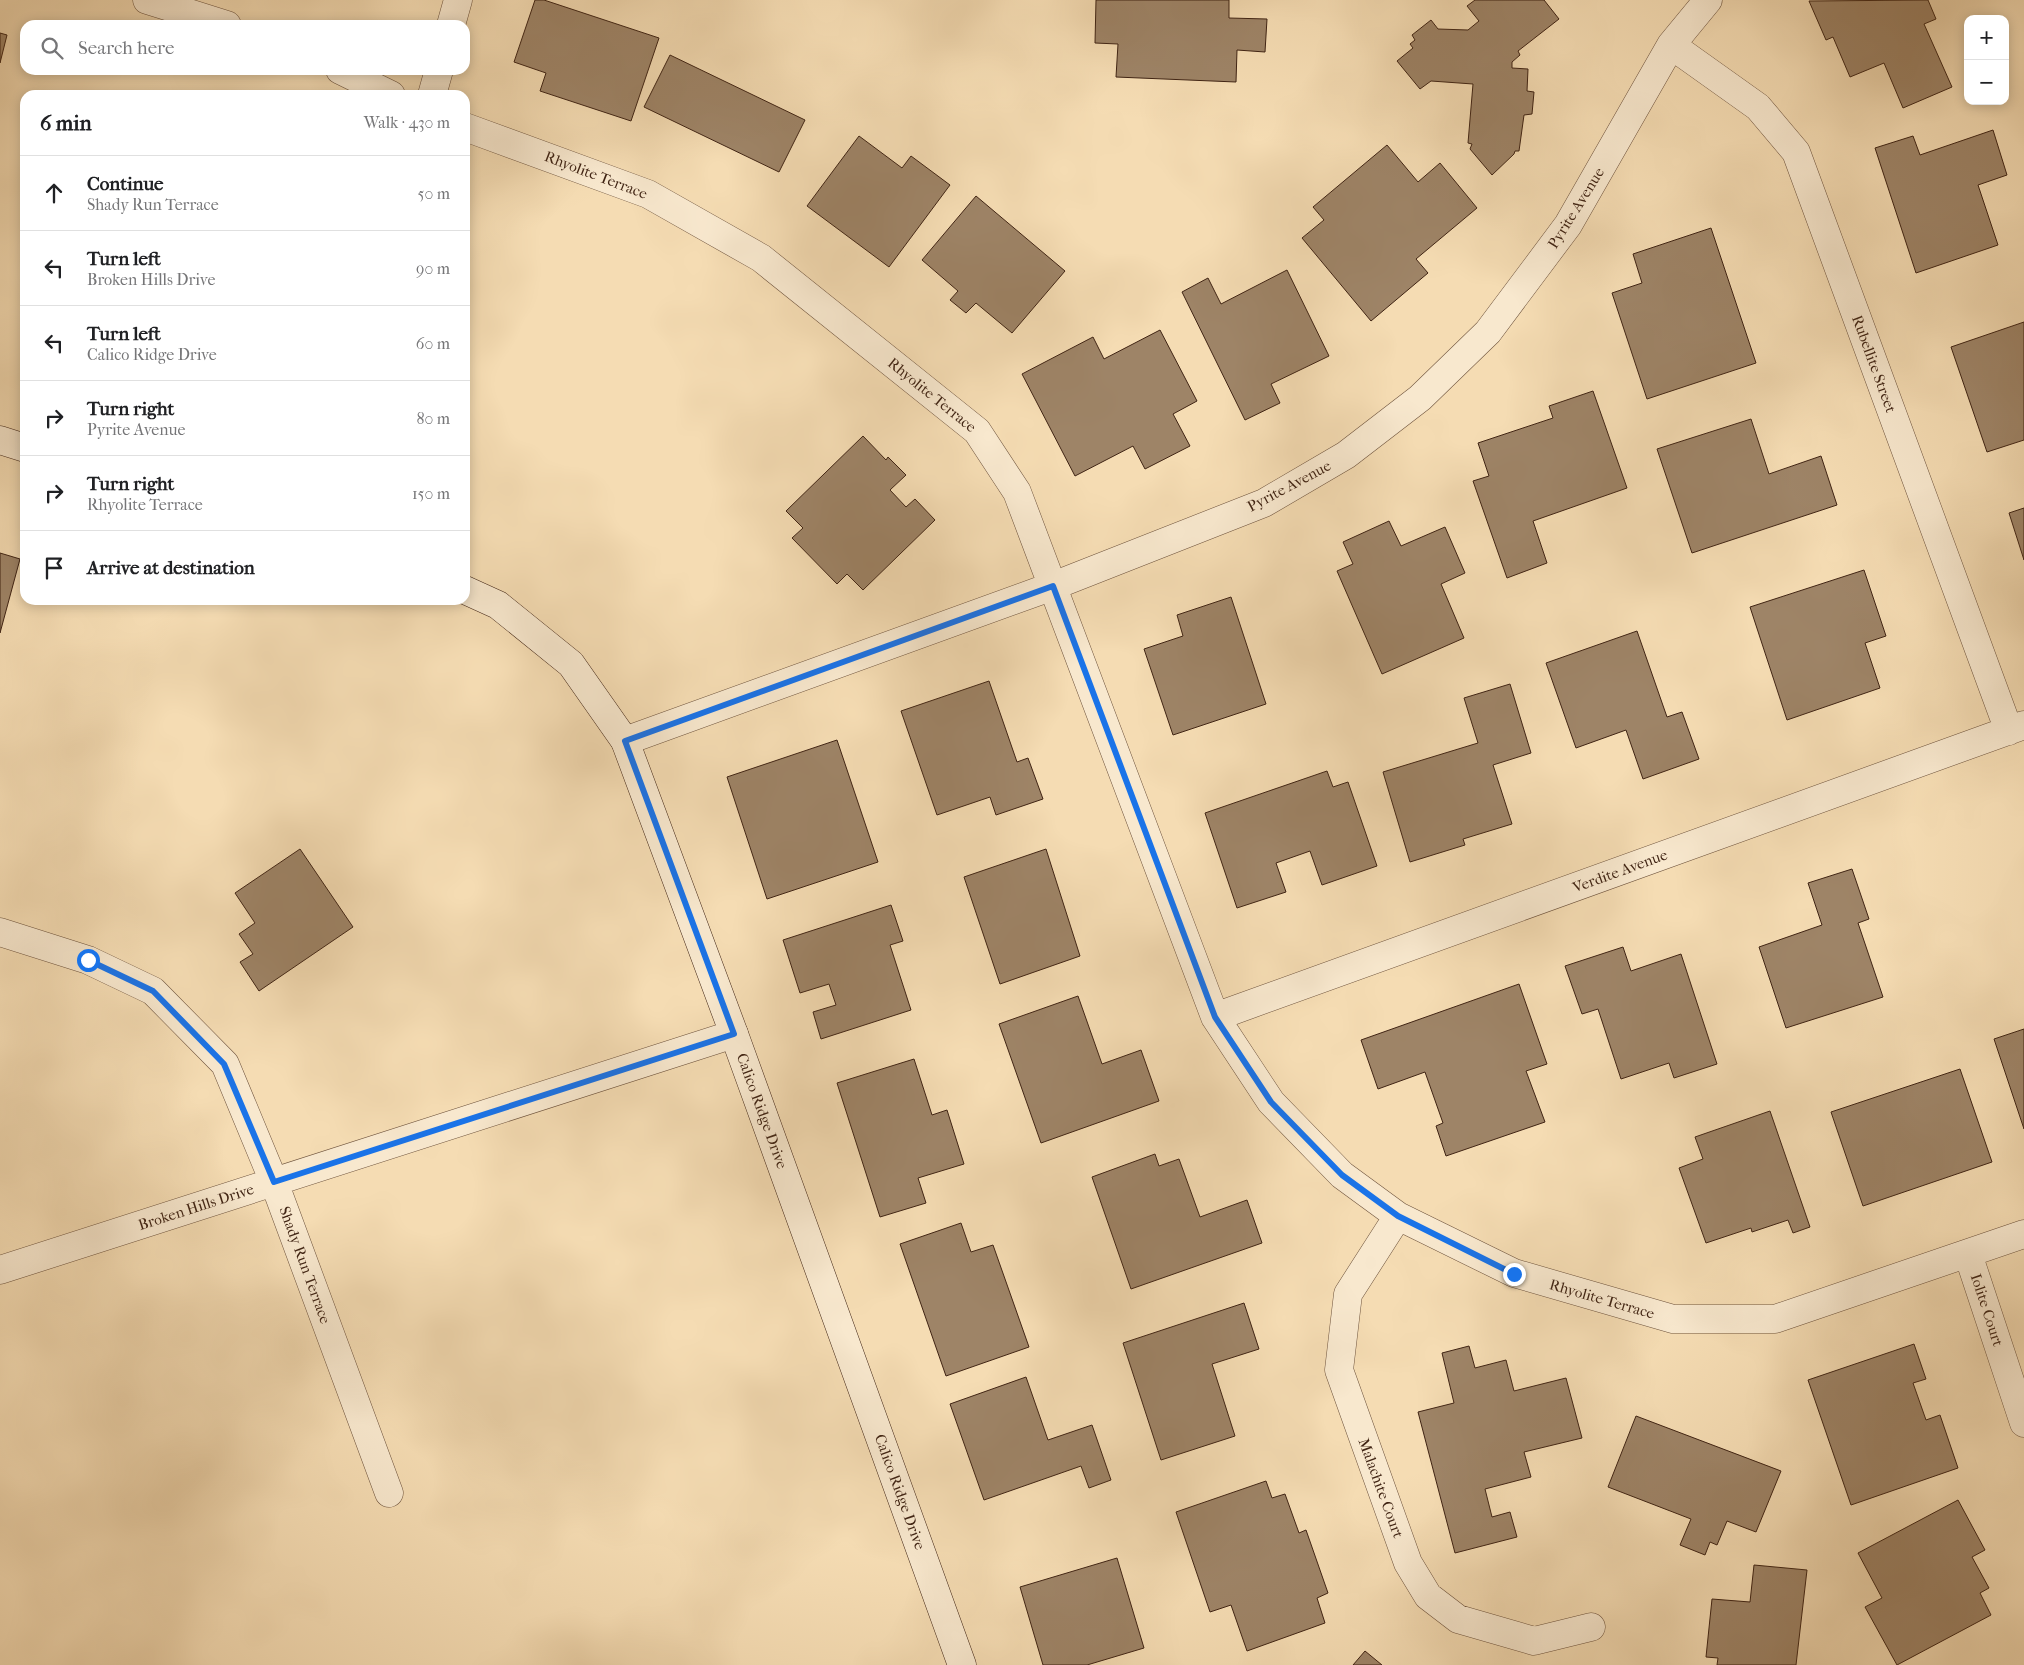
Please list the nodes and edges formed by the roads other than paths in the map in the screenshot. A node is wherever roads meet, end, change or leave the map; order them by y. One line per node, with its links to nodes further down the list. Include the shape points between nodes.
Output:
1 (147, 0): 4 (street)
2 (458, 0): 5 (street)
3 (1708, 0): 6 (street, Pyrite Avenue)
4 (211, 20)
5 (452, 20)
6 (1671, 45): 14 (street, Pyrite Avenue, via 1568,224 1488,332 1420,398 1346,455 1264,503); 16 (street, Rubellite Street, via 1758,107 1796,152)
7 (350, 75): 9 (street)
8 (438, 75): 10 (street)
9 (381, 90)
10 (433, 90)
11 (470, 129): 14 (street, Rhyolite Terrace, via 648,194 761,258 977,431 1017,492)
12 (0, 440): 13 (street)
13 (20, 446)
14 (1053, 586): 17 (street, Pyrite Avenue); 19 (street, Rhyolite Terrace)
15 (470, 592): 17 (street, Calico Ridge Drive, via 498,605 571,664)
16 (2016, 728): 19 (street, Verdite Avenue)
17 (625, 741): 20 (street, Calico Ridge Drive)
18 (0, 932): 21 (street, Shady Run Terrace, via 88,960 153,991 224,1064)
19 (1215, 1017): 22 (street, Rhyolite Terrace, via 1271,1102 1342,1175)
20 (734, 1034): 21 (street, Broken Hills Drive); 29 (street, Calico Ridge Drive)
21 (274, 1182): 25 (street, Broken Hills Drive); 27 (street, Shady Run Terrace)
22 (1398, 1216): 24 (street, Rhyolite Terrace, via 1514,1274 1673,1319 1775,1319); 28 (street, Malachite Court, via 1348,1294 1339,1370 1408,1563 1428,1596 1458,1619 1534,1642)
23 (2024, 1234): 24 (street, Rhyolite Terrace)
24 (1968, 1254): 26 (street, Iolite Court)
25 (0, 1270)
26 (2024, 1423)
27 (389, 1493)
28 (1590, 1627)
29 (962, 1665)

